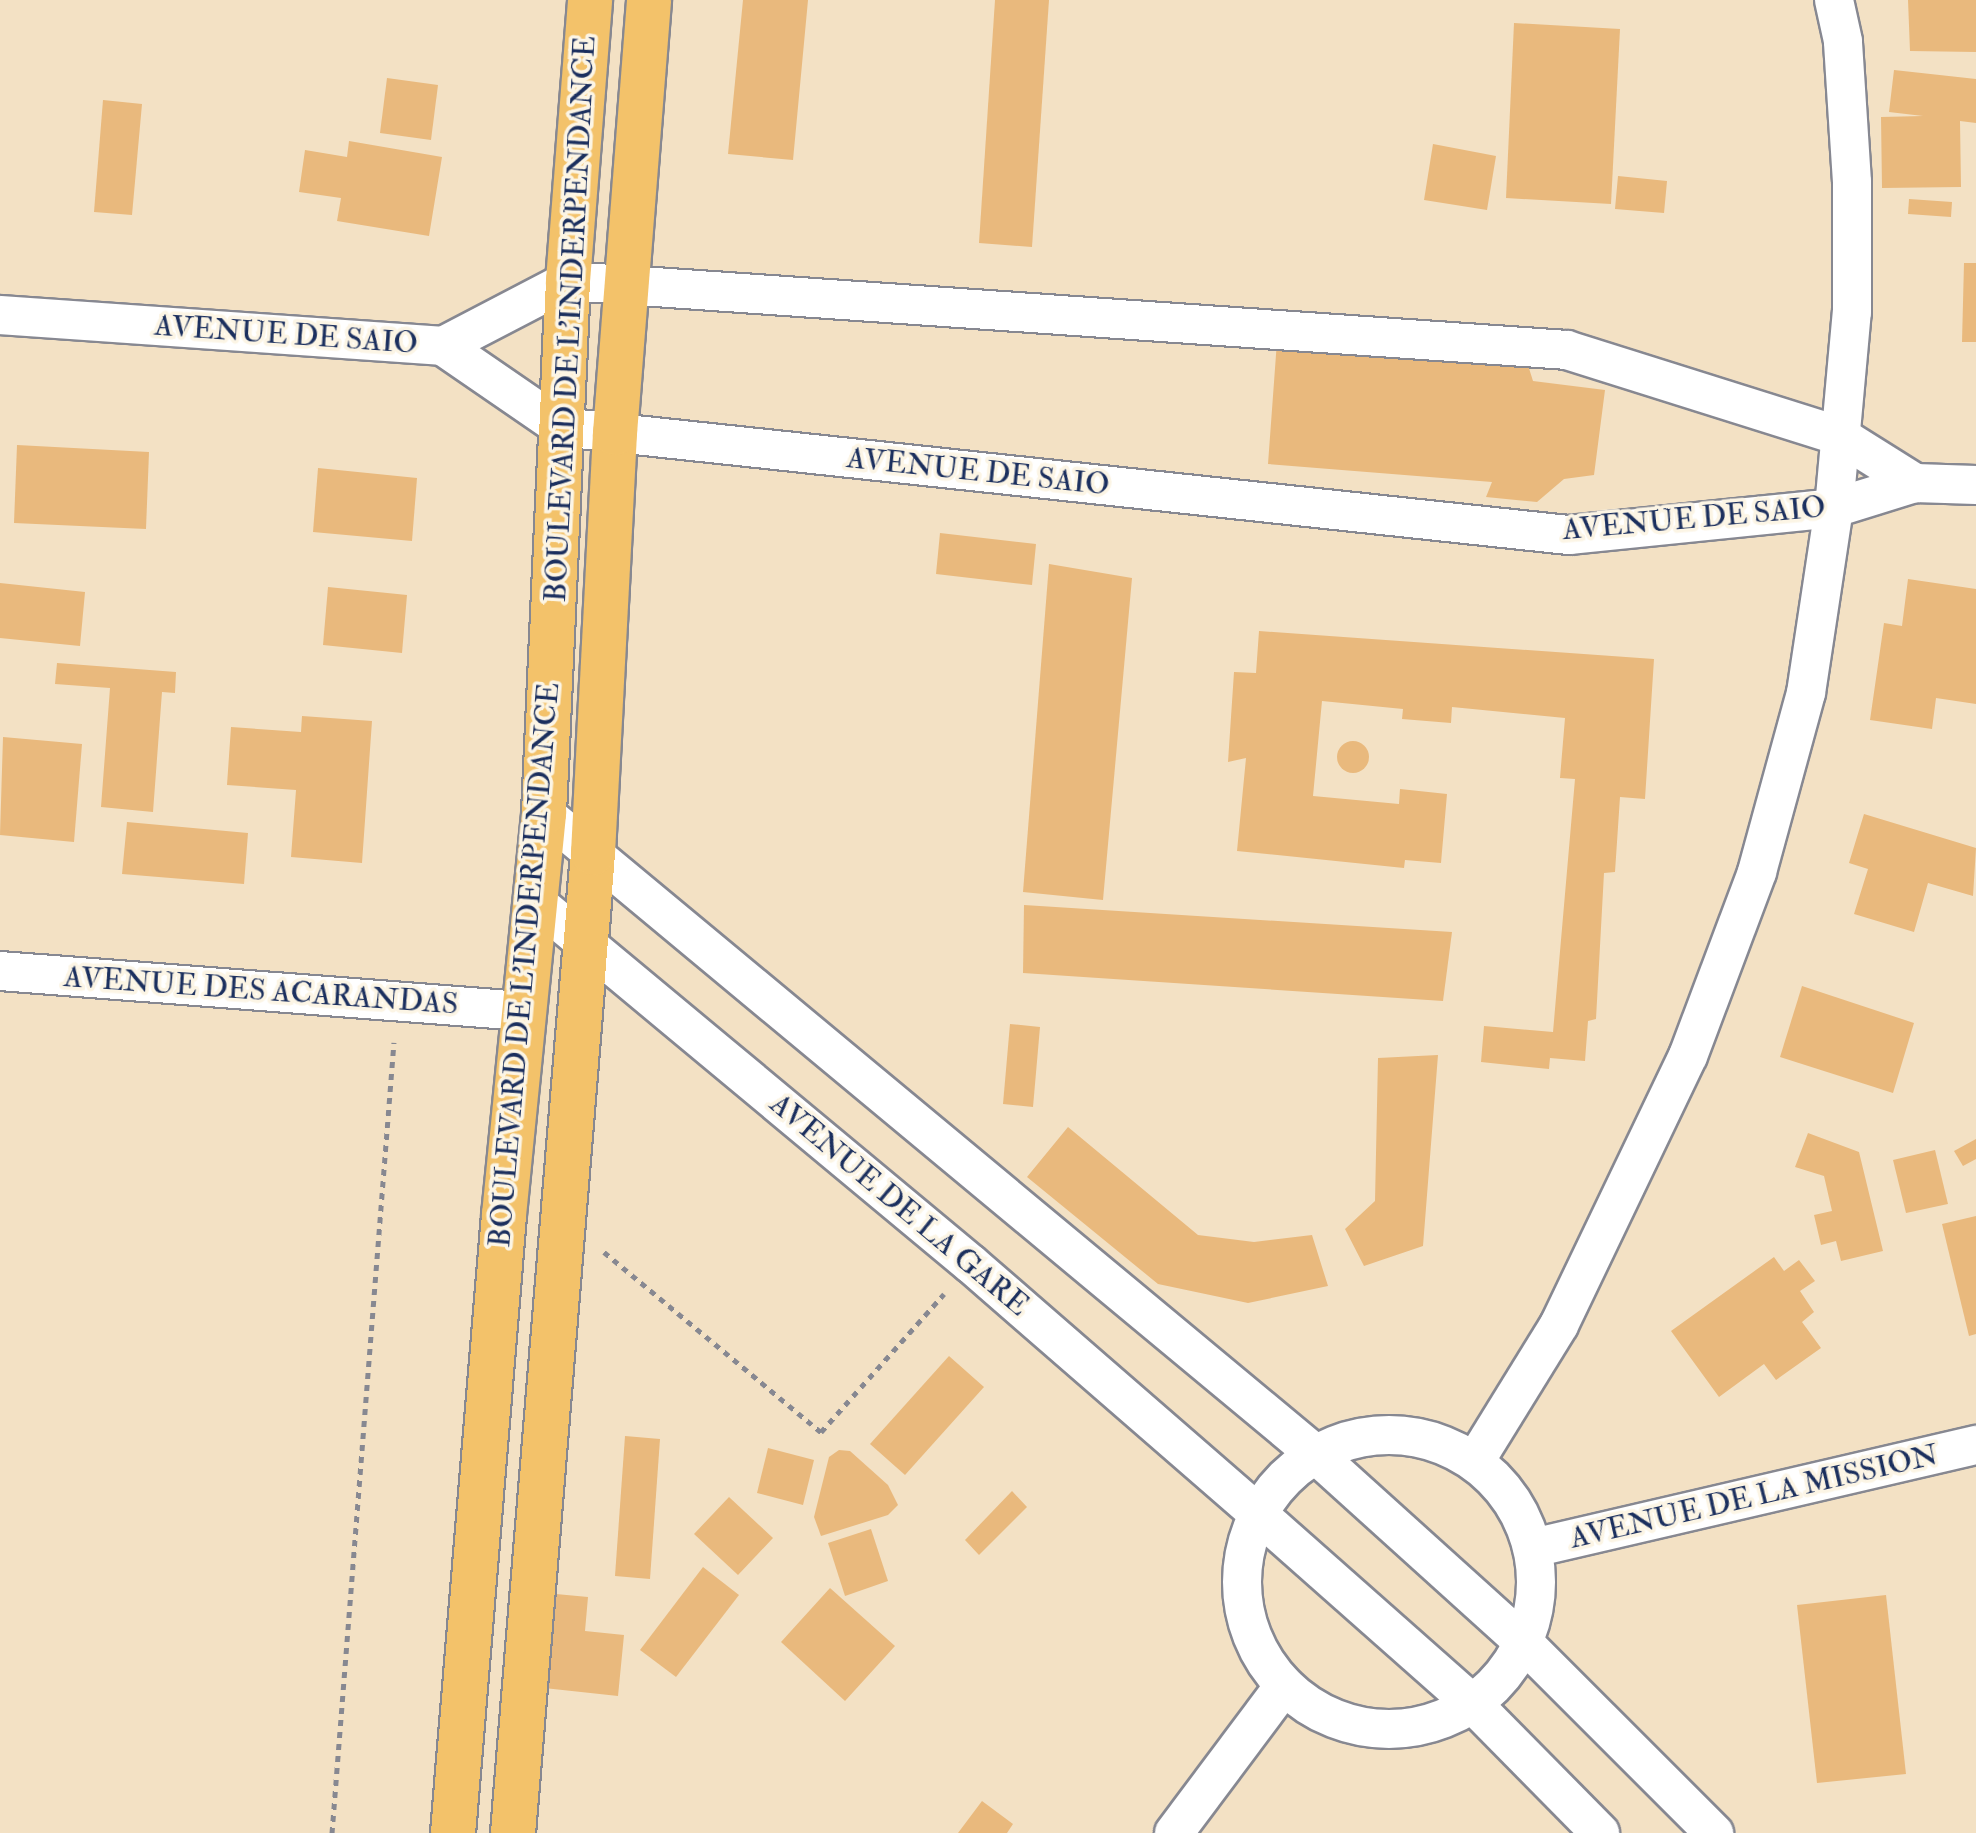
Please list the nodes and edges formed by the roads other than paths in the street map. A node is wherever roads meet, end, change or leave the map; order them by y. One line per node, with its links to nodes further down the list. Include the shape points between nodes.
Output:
1 (590, 0): 4 (highway, BOULEVARD DE L'INDERPENDANCE)
2 (649, 0): 5 (highway, BOULEVARD DE L'INDERPENDANCE)
3 (1834, 0): 10 (street, via 1843,41 1852,182 1852,312)
4 (568, 281): 5 (street); 7 (street); 8 (highway, BOULEVARD DE L'INDERPENDANCE)
5 (626, 286): 9 (highway, BOULEVARD DE L'INDERPENDANCE); 10 (street, via 1567,350)
6 (0, 315): 7 (street, AVENUE DE SAIO)
7 (443, 346): 8 (street, AVENUE DE SAIO)
8 (561, 427): 9 (street, AVENUE DE SAIO); 14 (highway, BOULEVARD DE L'INDERPENDANCE)
9 (615, 433): 13 (street, AVENUE DE SAIO, via 1569,535); 15 (highway, BOULEVARD DE L'INDERPENDANCE)
10 (1840, 436): 11 (street); 13 (street)
11 (1915, 483): 12 (street, AVENUE DE SAIO); 13 (street, AVENUE DE SAIO)
12 (1976, 485)
13 (1834, 508): 22 (street, via 1806,693 1757,872 1693,1042 1559,1325)
14 (544, 813): 15 (street); 16 (highway, BOULEVARD DE L'INDERPENDANCE)
15 (593, 853): 17 (highway, BOULEVARD DE L'INDERPENDANCE); 21 (street)
16 (536, 902): 17 (street, AVENUE DE LA GARE); 19 (highway, BOULEVARD DE L'INDERPENDANCE)
17 (585, 940): 23 (street, AVENUE DE LA GARE); 29 (highway, BOULEVARD DE L'INDERPENDANCE)
18 (0, 971): 19 (street, AVENUE DES ACARANDAS)
19 (522, 1011): 28 (highway, BOULEVARD DE L'INDERPENDANCE)
20 (1976, 1445): 24 (street, AVENUE DE LA MISSION)
21 (1314, 1453): 22 (street, via 1353,1437 1395,1434 1437,1442); 23 (street, via 1281,1479); 25 (street)
22 (1475, 1461): 24 (street, via 1514,1505)
23 (1257, 1513): 26 (street, via 1242,1557 1243,1604 1257,1648); 27 (street, AVENUE DE LA GARE)
24 (1533, 1548): 25 (street, via 1534,1612)
25 (1524, 1643): 27 (street, via 1503,1677); 32 (street)
26 (1284, 1686): 27 (street, via 1333,1719 1376,1729 1420,1727); 30 (street)
27 (1473, 1704): 31 (street)
28 (453, 1833)
29 (513, 1833)
30 (1174, 1833)
31 (1600, 1833)
32 (1714, 1833)

